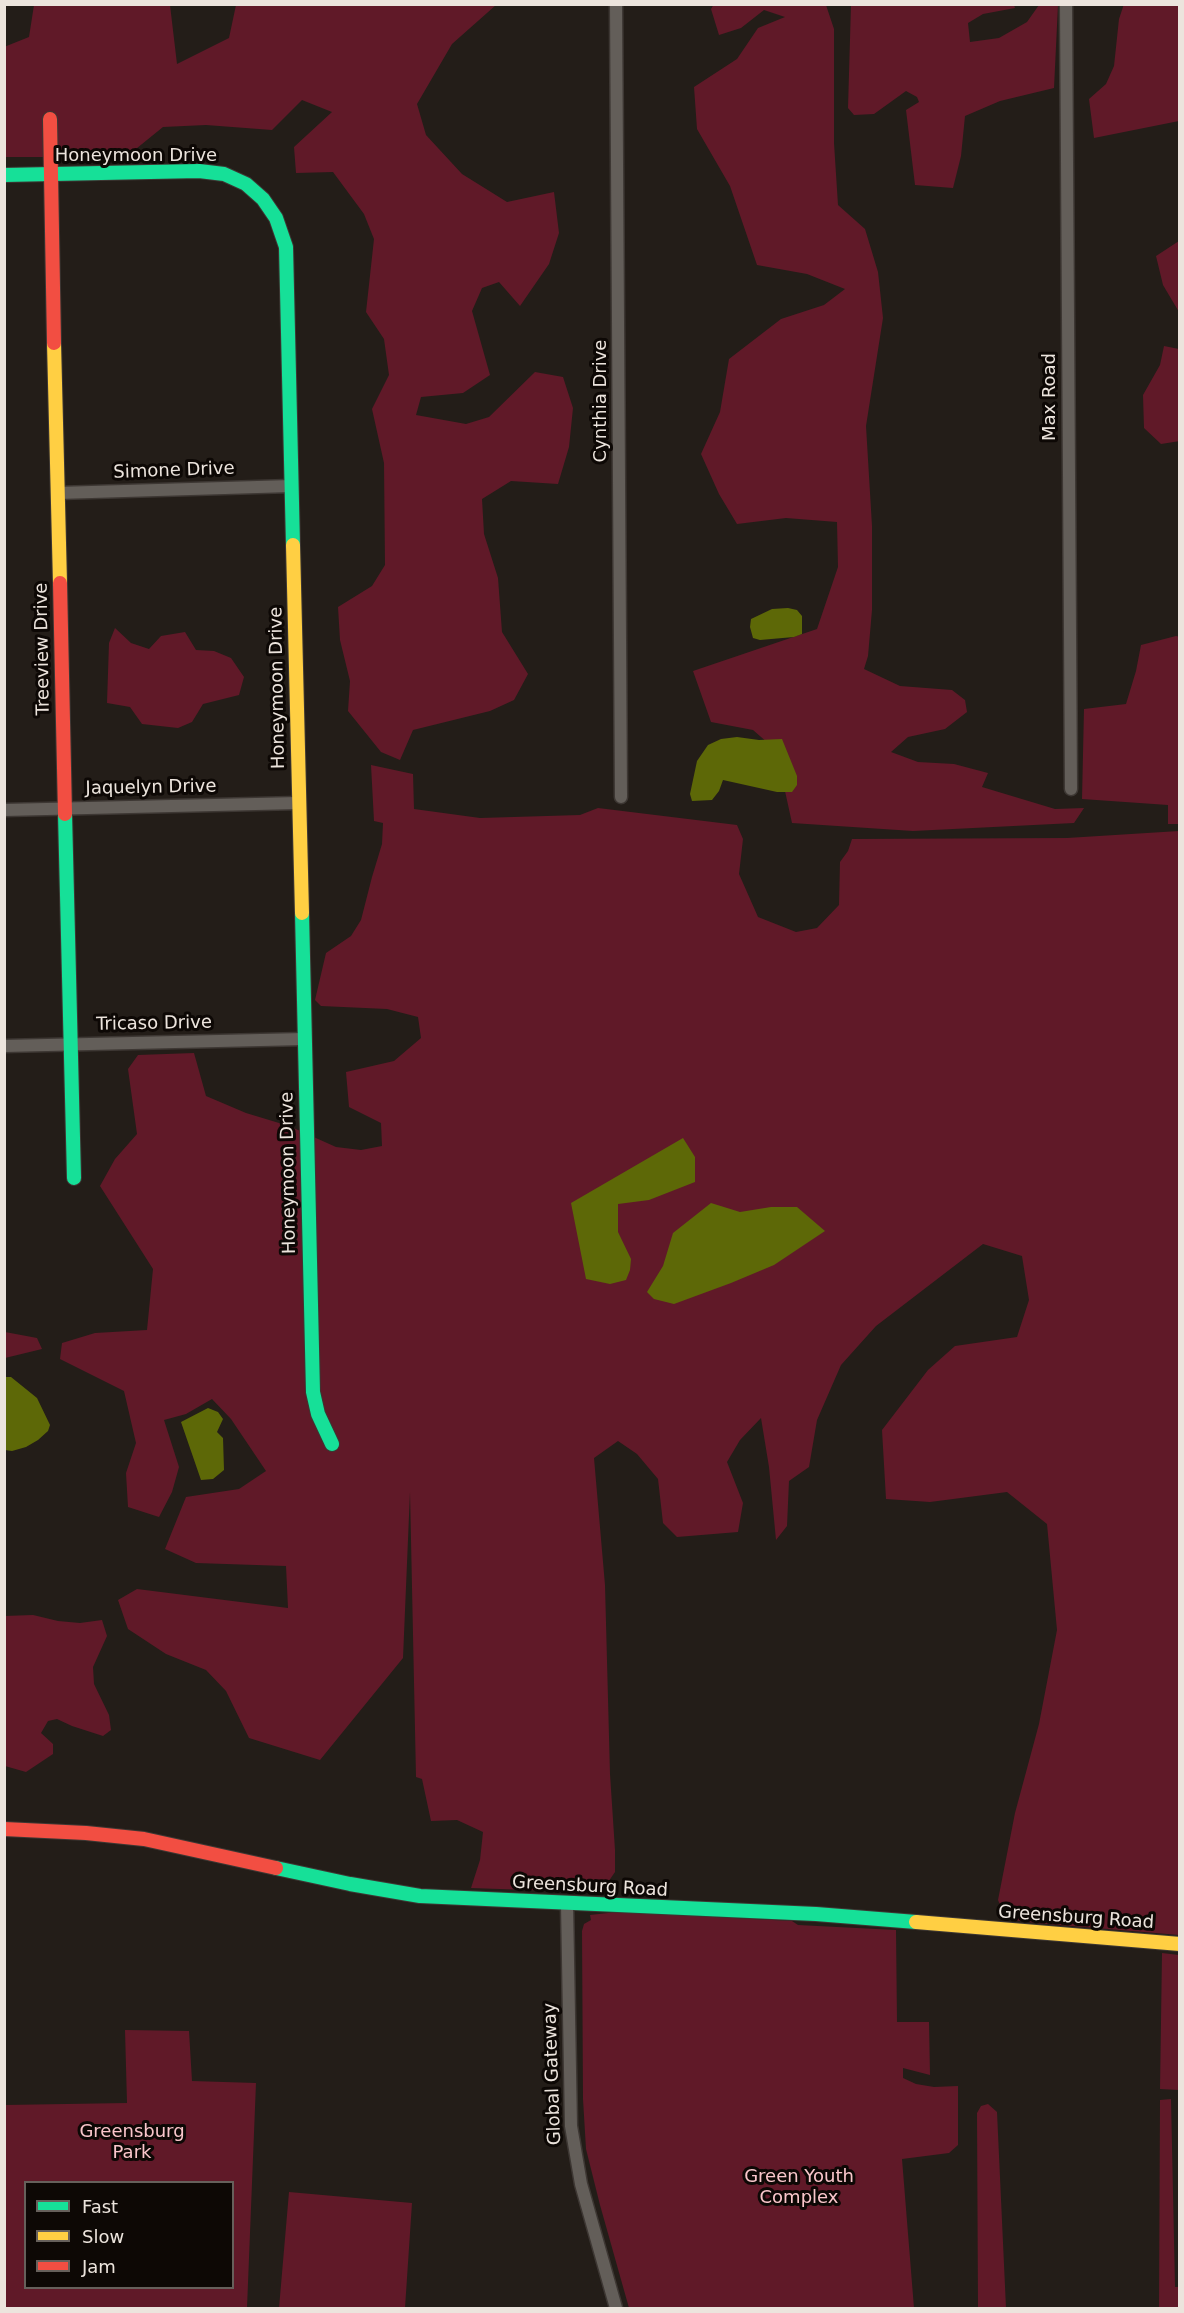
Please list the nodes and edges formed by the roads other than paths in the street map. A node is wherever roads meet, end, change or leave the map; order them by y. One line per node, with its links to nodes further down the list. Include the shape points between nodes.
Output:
1 (616, 4): 9 (street, Cynthia Drive)
2 (1066, 4): 8 (street, Max Road)
3 (50, 119): 4 (street, Treeview Drive)
4 (50, 173): 5 (street, Honeymoon Drive); 6 (street, Honeymoon Drive, via 216,173 246,184 268,205 288,256); 7 (street, Treeview Drive)
5 (4, 175)
6 (291, 486): 7 (street, Simone Drive); 10 (street, Honeymoon Drive)
7 (58, 493): 11 (street, Treeview Drive)
8 (1071, 789)
9 (621, 797)
10 (298, 803): 11 (street, Jaquelyn Drive); 13 (street, Honeymoon Drive)
11 (66, 809): 12 (street, Jaquelyn Drive); 14 (street, Treeview Drive)
12 (4, 810)
13 (304, 1039): 14 (street, Tricaso Drive); 17 (street, Honeymoon Drive, via 312,1392)
14 (71, 1044): 15 (street, Tricaso Drive); 16 (street, Treeview Drive)
15 (4, 1046)
16 (74, 1178)
17 (332, 1444)
18 (4, 1829): 19 (street, Greensburg Road, via 144,1839 401,1894)
19 (567, 1904): 20 (street, Greensburg Road, via 816,1914); 21 (street, Global Gateway, via 571,2126 581,2184)
20 (1179, 1944)
21 (616, 2308)

